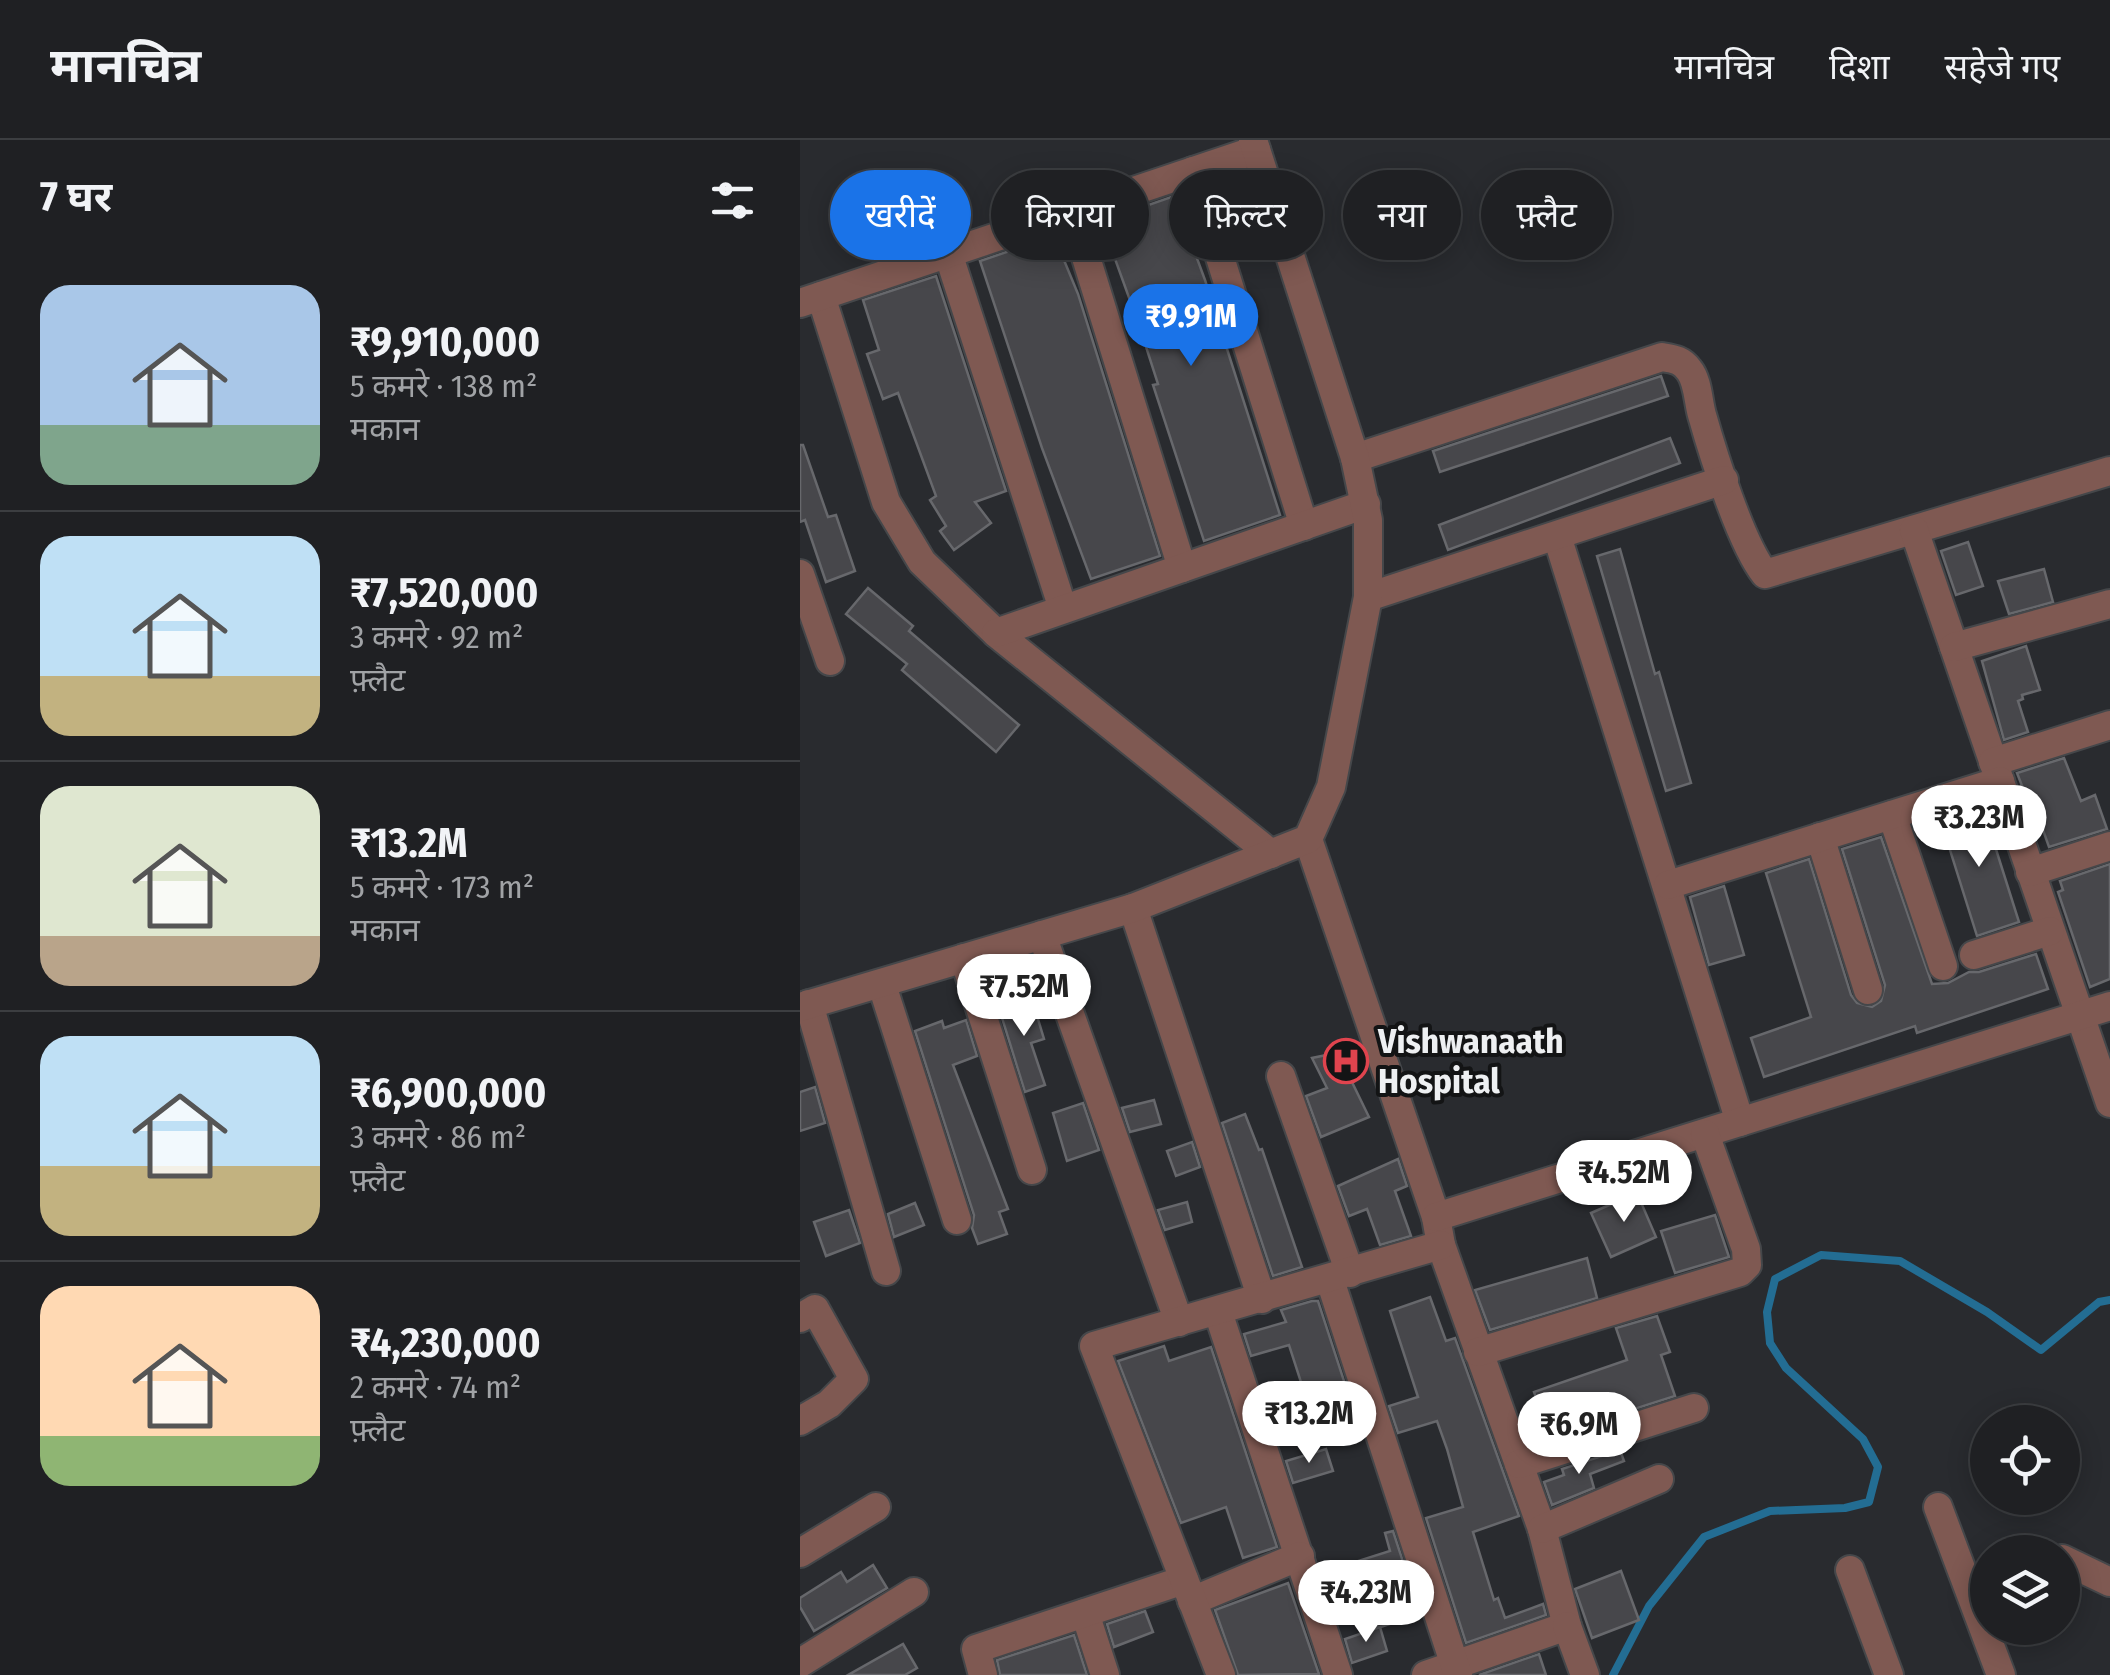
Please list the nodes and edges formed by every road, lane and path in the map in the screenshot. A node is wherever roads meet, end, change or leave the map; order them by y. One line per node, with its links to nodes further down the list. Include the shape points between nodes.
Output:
1 (1255, 145): 2 (street); 8 (street)
2 (1195, 170)
3 (927, 260): 7 (street)
4 (950, 260): 19 (street)
5 (1087, 260): 15 (street)
6 (1221, 260): 12 (street)
7 (810, 299): 20 (street, via 886,502 922,562)
8 (1355, 458): 10 (street, via 1662,357 1680,360 1692,372); 11 (street)
9 (2110, 471): 13 (street)
10 (1724, 480): 13 (street, via 1765,574); 14 (street)
11 (1366, 504): 12 (street); 17 (street)
12 (1304, 526): 15 (street)
13 (1914, 530): 21 (street)
14 (1557, 536): 17 (street); 31 (street)
15 (1182, 568): 19 (street)
16 (800, 574): 22 (street)
17 (1368, 597): 27 (street, via 1331,787)
18 (2110, 604): 21 (street)
19 (1064, 609): 20 (street)
20 (996, 632): 29 (street)
21 (1954, 648): 24 (street)
22 (830, 661)
23 (2110, 725): 24 (street)
24 (1996, 772): 25 (street); 30 (street)
25 (1892, 815): 26 (street); 37 (street)
26 (1820, 837): 31 (street); 39 (street)
27 (1308, 840): 29 (street); 49 (street)
28 (2110, 846): 30 (street)
29 (1271, 854): 32 (street)
30 (2030, 872): 33 (street)
31 (1668, 884): 45 (street)
32 (1132, 908): 34 (street); 52 (street)
33 (2050, 931): 35 (street); 42 (street)
34 (1042, 935): 36 (street); 55 (street)
35 (1974, 956)
36 (964, 958): 38 (street); 47 (street)
37 (1943, 966)
38 (882, 985): 40 (street); 48 (street)
39 (1868, 990)
40 (804, 1006): 50 (street)
41 (2110, 1006): 42 (street)
42 (2080, 1016): 44 (street); 45 (street)
43 (1282, 1076): 51 (street)
44 (2110, 1103)
45 (1740, 1122): 46 (street)
46 (1705, 1134): 49 (street); 56 (street, via 1746,1249 1748,1264 1740,1272)
47 (1032, 1170)
48 (956, 1220)
49 (1439, 1231): 51 (street); 56 (street)
50 (886, 1271)
51 (1340, 1276): 52 (street); 74 (street)
52 (1262, 1299): 53 (street)
53 (1218, 1312): 55 (street); 65 (street)
54 (800, 1318): 58 (street, via 814,1309 854,1378)
55 (1179, 1322): 69 (street, via 1094,1346)
56 (1478, 1352): 59 (street)
57 (1694, 1408): 59 (street)
58 (800, 1421)
59 (1518, 1464): 63 (street)
60 (1659, 1478): 63 (street)
61 (876, 1507): 64 (street)
62 (1938, 1507): 82 (street)
63 (1542, 1529): 72 (street)
64 (800, 1554)
65 (1300, 1556): 69 (street); 78 (street)
66 (2080, 1567): 68 (street)
67 (1850, 1570): 81 (street)
68 (2110, 1582)
69 (1188, 1590): 71 (street); 77 (street)
70 (914, 1592): 73 (street)
71 (1085, 1614): 75 (street, via 976,1649); 76 (street)
72 (1566, 1626): 74 (street); 80 (street)
73 (800, 1663)
74 (1456, 1670): 79 (street)
75 (984, 1675)
76 (1105, 1675)
77 (1221, 1675)
78 (1338, 1675)
79 (1426, 1675)
80 (1585, 1675)
81 (1889, 1675)
82 (2001, 1675)

